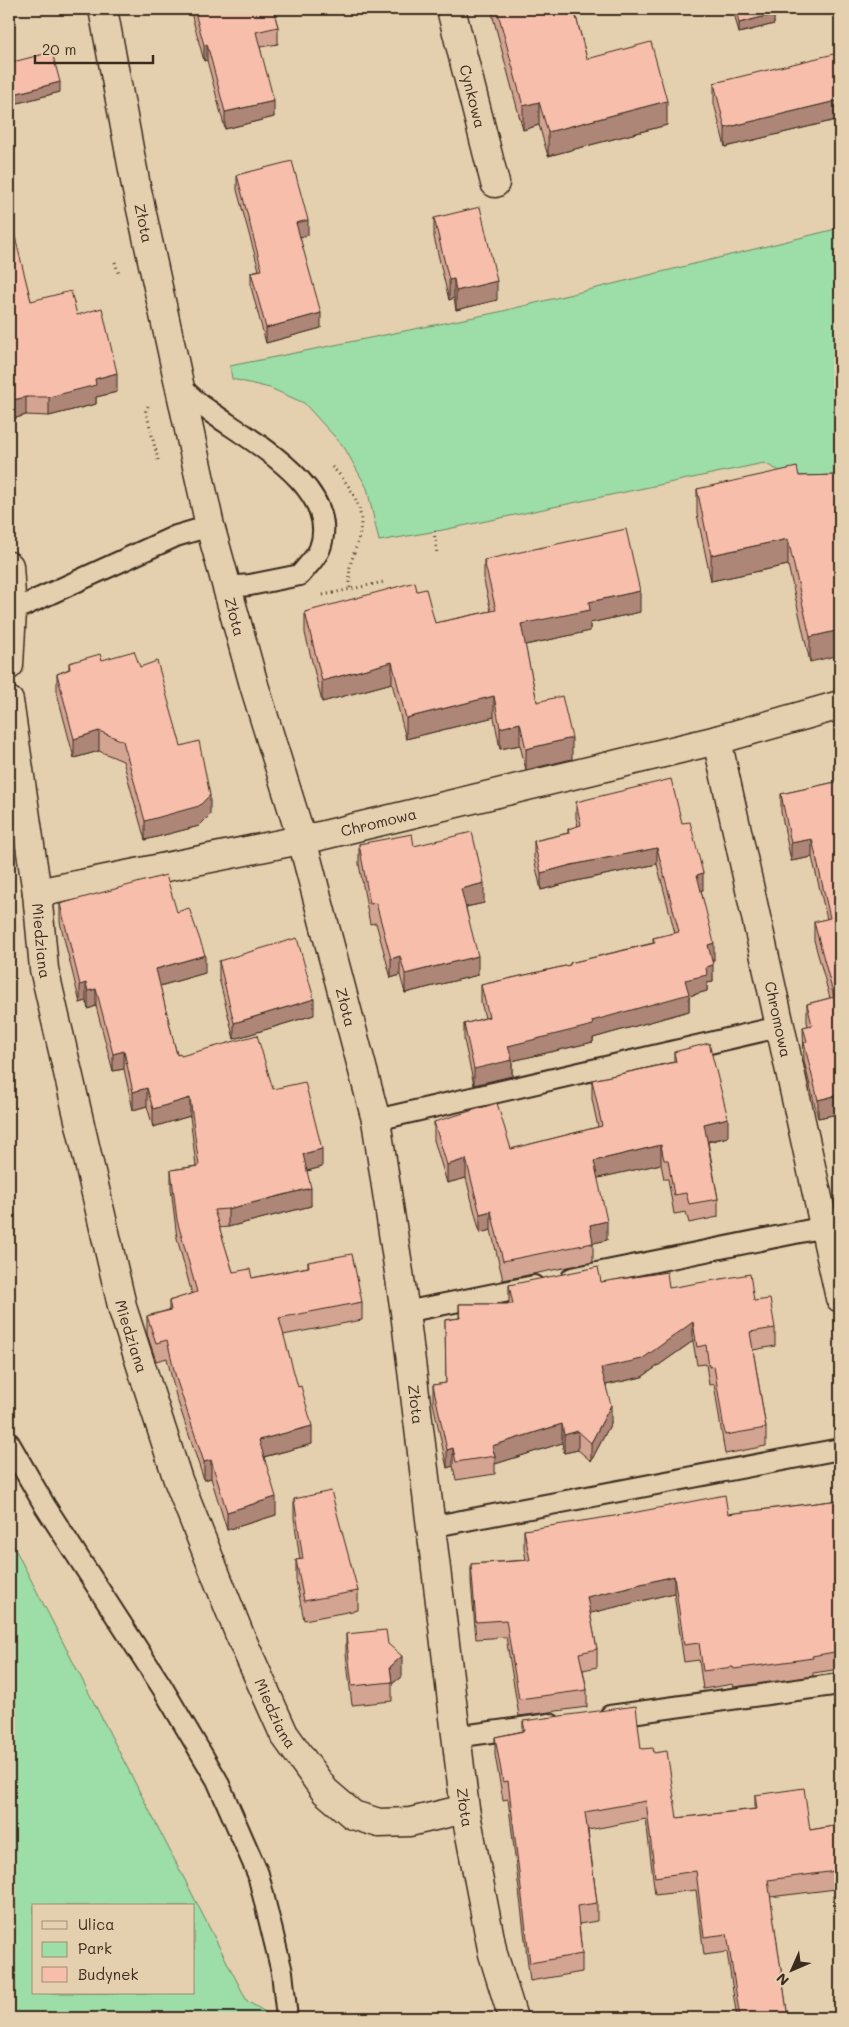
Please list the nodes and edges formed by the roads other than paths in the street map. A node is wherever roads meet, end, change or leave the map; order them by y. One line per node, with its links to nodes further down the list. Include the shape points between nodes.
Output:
1 (102, 9): 4 (street, Złota)
2 (451, 9): 3 (street, Cynkowa)
3 (495, 183)
4 (179, 385): 5 (street, Złota); 7 (lane, via 205,409 278,459 305,483 322,517 324,534 320,549 300,576)
5 (210, 526): 7 (street, Złota); 8 (lane, via 176,536)
6 (9, 566): 8 (street)
7 (227, 587): 13 (street, Złota)
8 (12, 611): 9 (street)
9 (9, 665)
10 (9, 701): 14 (street, Miedziana)
11 (840, 704): 12 (street, Chromowa)
12 (717, 740): 13 (street, Chromowa); 15 (street, Chromowa)
13 (302, 840): 14 (street, Chromowa); 16 (street, Złota)
14 (36, 893): 27 (street, Miedziana, via 44,969 122,1310 178,1480 239,1633 284,1734 325,1791 353,1815 380,1823 410,1822)
15 (779, 1027): 16 (lane); 17 (street, Chromowa)
16 (376, 1120): 19 (street, Złota)
17 (825, 1227): 18 (street, Chromowa); 19 (lane)
18 (840, 1298)
19 (405, 1312): 22 (street, Złota)
20 (9, 1443): 28 (lane, via 217,1780 258,1874 282,1972)
21 (840, 1449): 22 (lane)
22 (430, 1527): 26 (street, Złota)
23 (840, 1684): 24 (lane)
24 (593, 1718)
25 (564, 1722): 26 (lane)
26 (455, 1737): 27 (street, Złota)
27 (465, 1809): 29 (street, Złota, via 493,1954)
28 (287, 2018)
29 (513, 2018)

